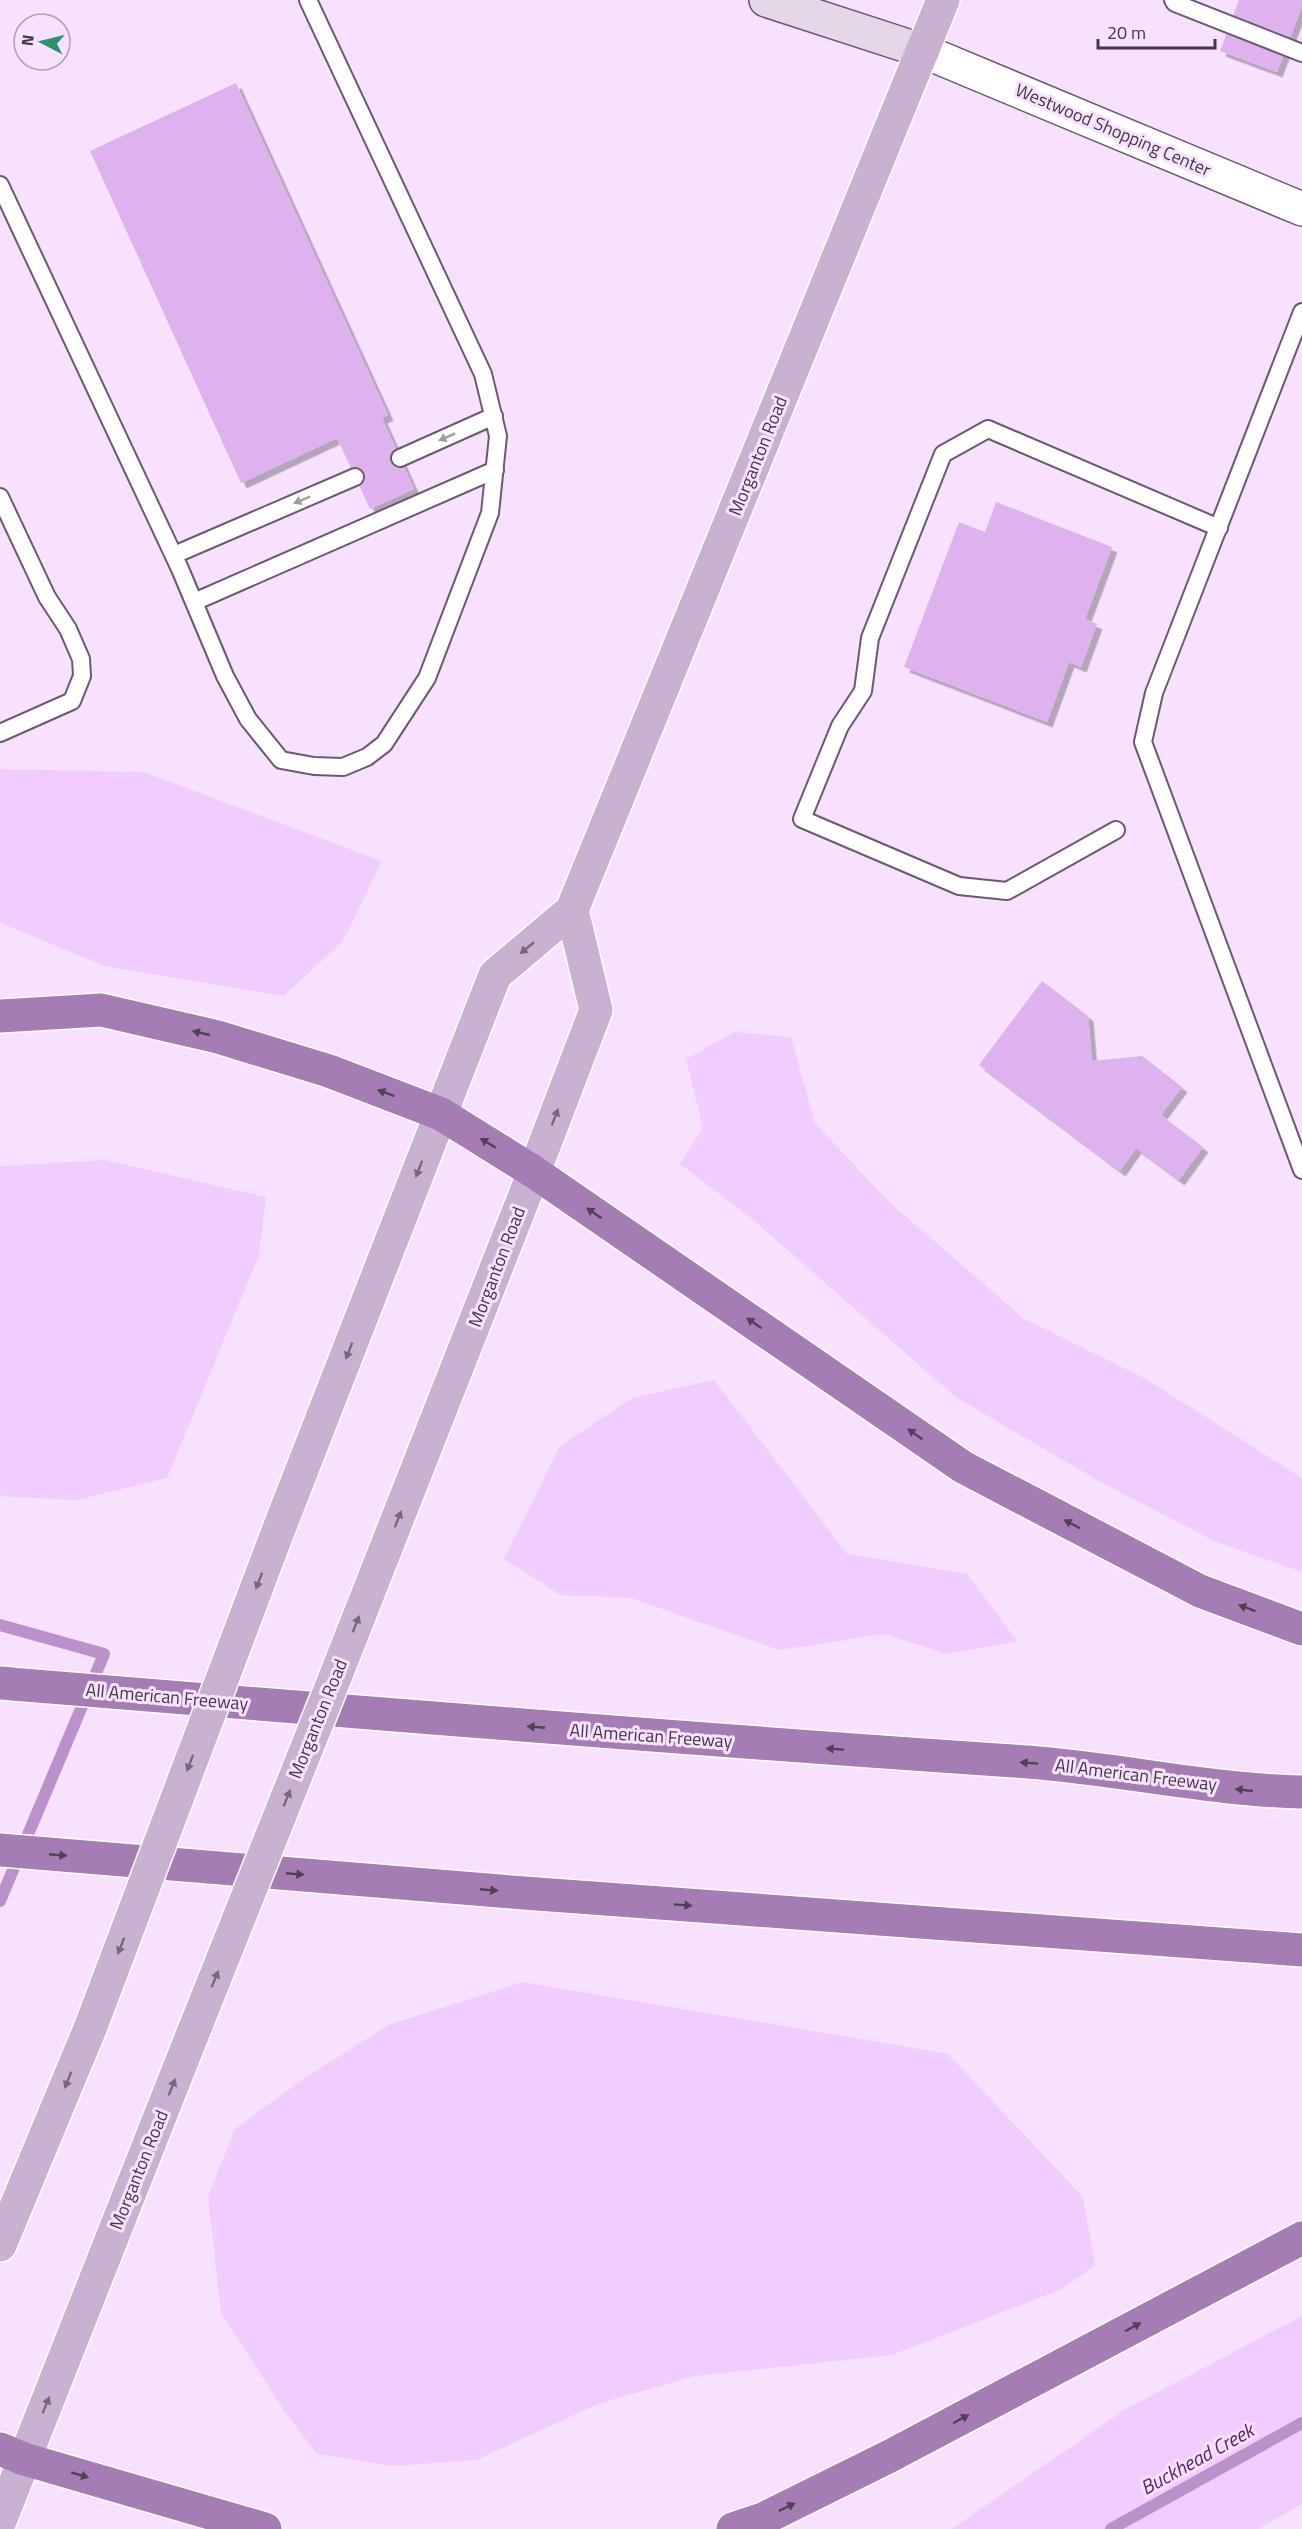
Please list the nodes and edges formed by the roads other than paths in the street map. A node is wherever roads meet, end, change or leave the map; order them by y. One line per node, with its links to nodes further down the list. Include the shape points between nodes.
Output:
1 (308, 0): 10 (lane, via 483,374)
2 (766, 0): 5 (street)
3 (943, 0): 5 (main road, Morganton Road)
4 (1173, 0): 6 (lane)
5 (923, 51): 8 (street, Westwood Shopping Center); 20 (main road, Morganton Road)
6 (1302, 53)
7 (0, 185): 16 (lane)
8 (1302, 209)
9 (1302, 312): 15 (lane)
10 (494, 417): 11 (lane, one-way to 11); 12 (lane, via 498,436)
11 (400, 458)
12 (495, 470): 17 (lane); 17 (lane, via 490,513 427,678 384,744 367,757 343,766 281,760 244,710 225,676)
13 (355, 477): 16 (lane, one-way to 16)
14 (0, 496): 18 (lane, via 47,597 68,629 81,659 82,676 72,701)
15 (1220, 528): 19 (lane, via 987,429 943,454 870,638 863,691 840,726 802,819 959,886 1007,891); 23 (lane, via 1154,693 1143,742)
16 (174, 555): 17 (lane)
17 (194, 602)
18 (0, 734)
19 (1116, 830)
20 (572, 910): 22 (main road, Morganton Road, one-way to 22, via 495,975); 24 (main road, Morganton Road, one-way to 20, via 596,1010)
21 (0, 1016): 22 (highway, one-way to 21, via 330,1071 218,1037 101,1010)
22 (441, 1114): 24 (highway, one-way to 22); 31 (main road, Morganton Road, one-way to 31, bridge, via 90,2026)
23 (1302, 1170)
24 (534, 1172): 25 (highway, one-way to 24, via 1200,1591 963,1467); 32 (main road, Morganton Road, one-way to 24, bridge, via 193,2033)
25 (1302, 1629)
26 (0, 1683): 27 (highway, All American Freeway, one-way to 26, via 1250,1791 1051,1764 665,1738)
27 (1302, 1792)
28 (0, 1850): 29 (highway, one-way to 29)
29 (1302, 1950)
30 (1302, 2238): 35 (highway, one-way to 30, via 763,2519 891,2456)
31 (0, 2245)
32 (12, 2454): 33 (main road, Morganton Road); 34 (highway, one-way to 34)
33 (0, 2521)
34 (265, 2529)
35 (733, 2529)

